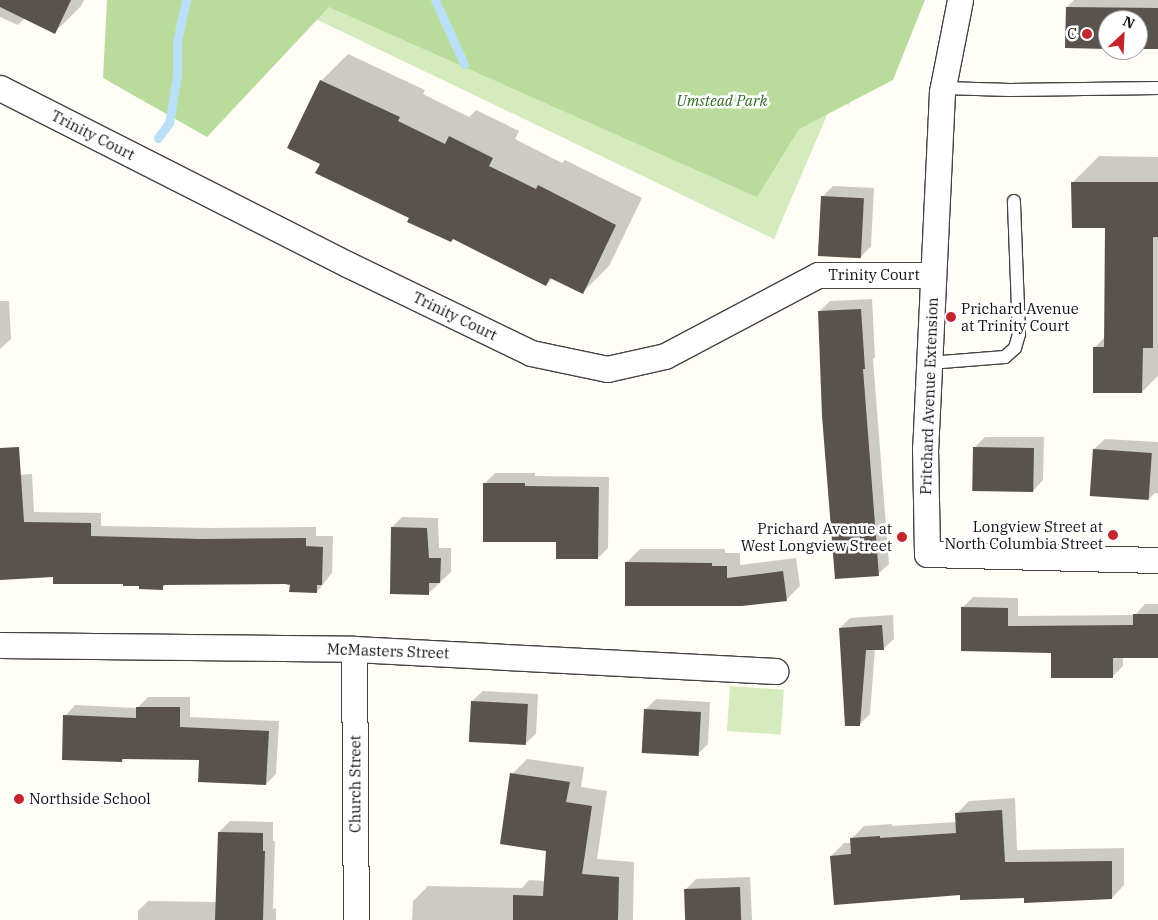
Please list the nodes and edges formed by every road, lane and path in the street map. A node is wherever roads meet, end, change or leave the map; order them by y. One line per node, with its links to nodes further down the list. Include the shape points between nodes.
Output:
1 (960, 0): 3 (street, Pritchard Avenue Extension)
2 (0, 88): 6 (street, Trinity Court, via 346,264 531,353 607,369 665,356 818,275)
3 (943, 88): 4 (lane); 6 (street, Pritchard Avenue Extension)
4 (1158, 88)
5 (1014, 201): 7 (lane, via 1019,334 1015,348 1004,357)
6 (933, 275): 7 (street, Pritchard Avenue Extension)
7 (929, 363): 8 (street, Pritchard Avenue Extension, via 925,448 927,554)
8 (1158, 560)
9 (0, 645): 10 (street, McMasters Street)
10 (354, 649): 11 (street, McMasters Street); 12 (street, Church Street)
11 (775, 671)
12 (356, 920)

